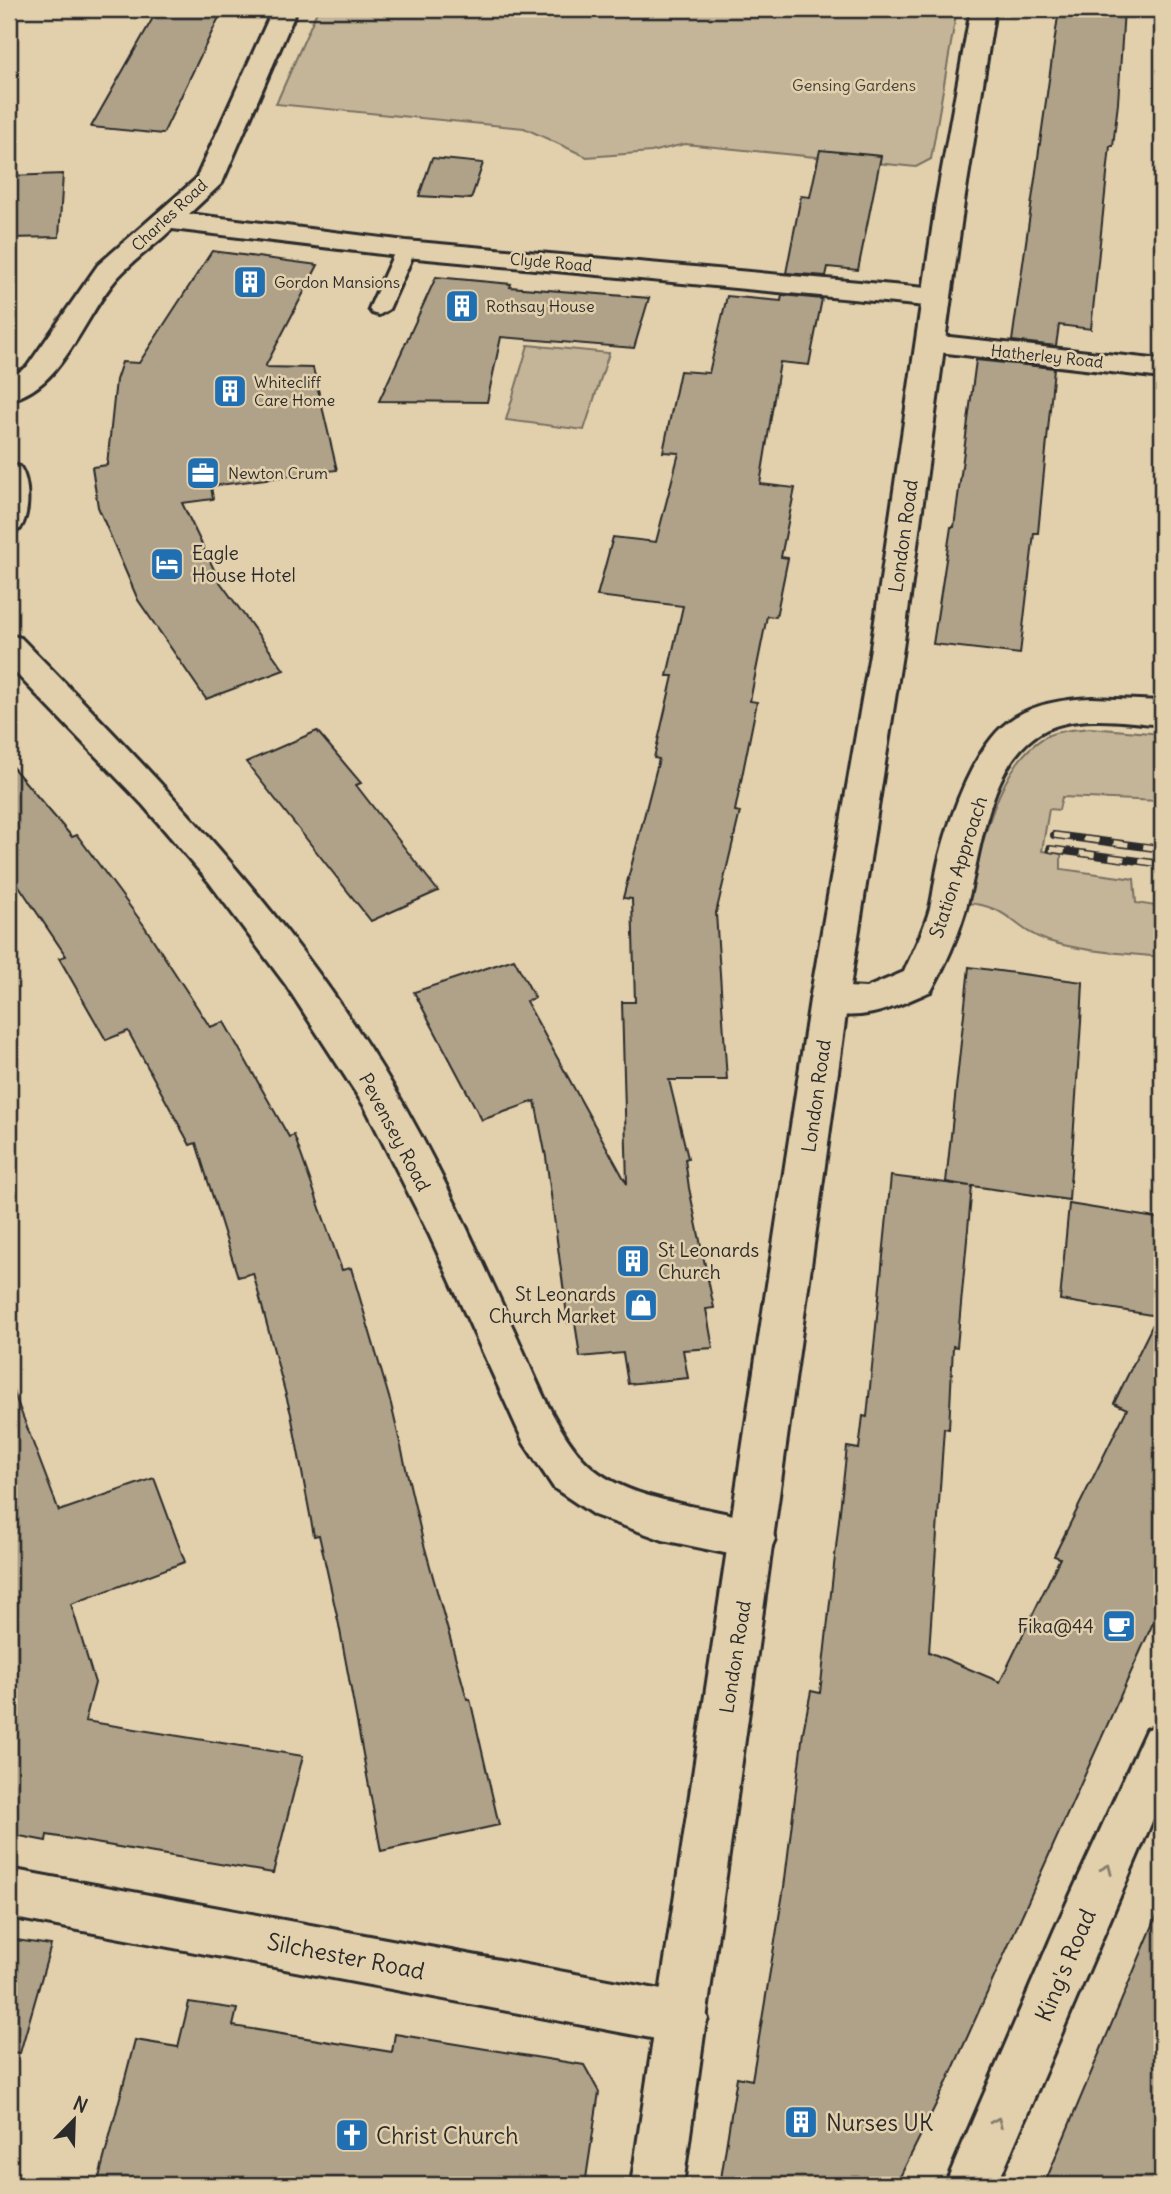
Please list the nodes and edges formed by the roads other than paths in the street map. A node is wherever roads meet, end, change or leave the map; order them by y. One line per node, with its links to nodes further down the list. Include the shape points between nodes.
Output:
1 (285, 9): 3 (street, Charles Road, via 208,183)
2 (983, 9): 5 (street, London Road)
3 (166, 220): 4 (street, Clyde Road); 9 (street, Charles Road, via 108,271 37,373)
4 (406, 249): 5 (street, Clyde Road); 6 (lane)
5 (937, 298): 7 (street, London Road)
6 (379, 309)
7 (931, 344): 8 (street, Hatherley Road); 14 (street, London Road)
8 (1162, 369)
9 (9, 391)
10 (9, 474): 11 (street)
11 (9, 523)
12 (9, 646): 15 (street, Pevensey Road, via 155,796 222,873 299,975 380,1098 450,1236 539,1430 569,1474 609,1502 663,1520)
13 (1162, 713): 14 (street, Station Approach, via 1062,713 1027,725 1001,749 983,788 958,859 947,912 918,981 869,1002)
14 (829, 1000): 15 (street, London Road)
15 (753, 1539): 18 (street, London Road)
16 (1162, 1746): 20 (street, King's Road, one-way to 16)
17 (9, 1893): 18 (street, Silchester Road)
18 (683, 2019): 19 (street, London Road)
19 (657, 2185)
20 (971, 2185)

